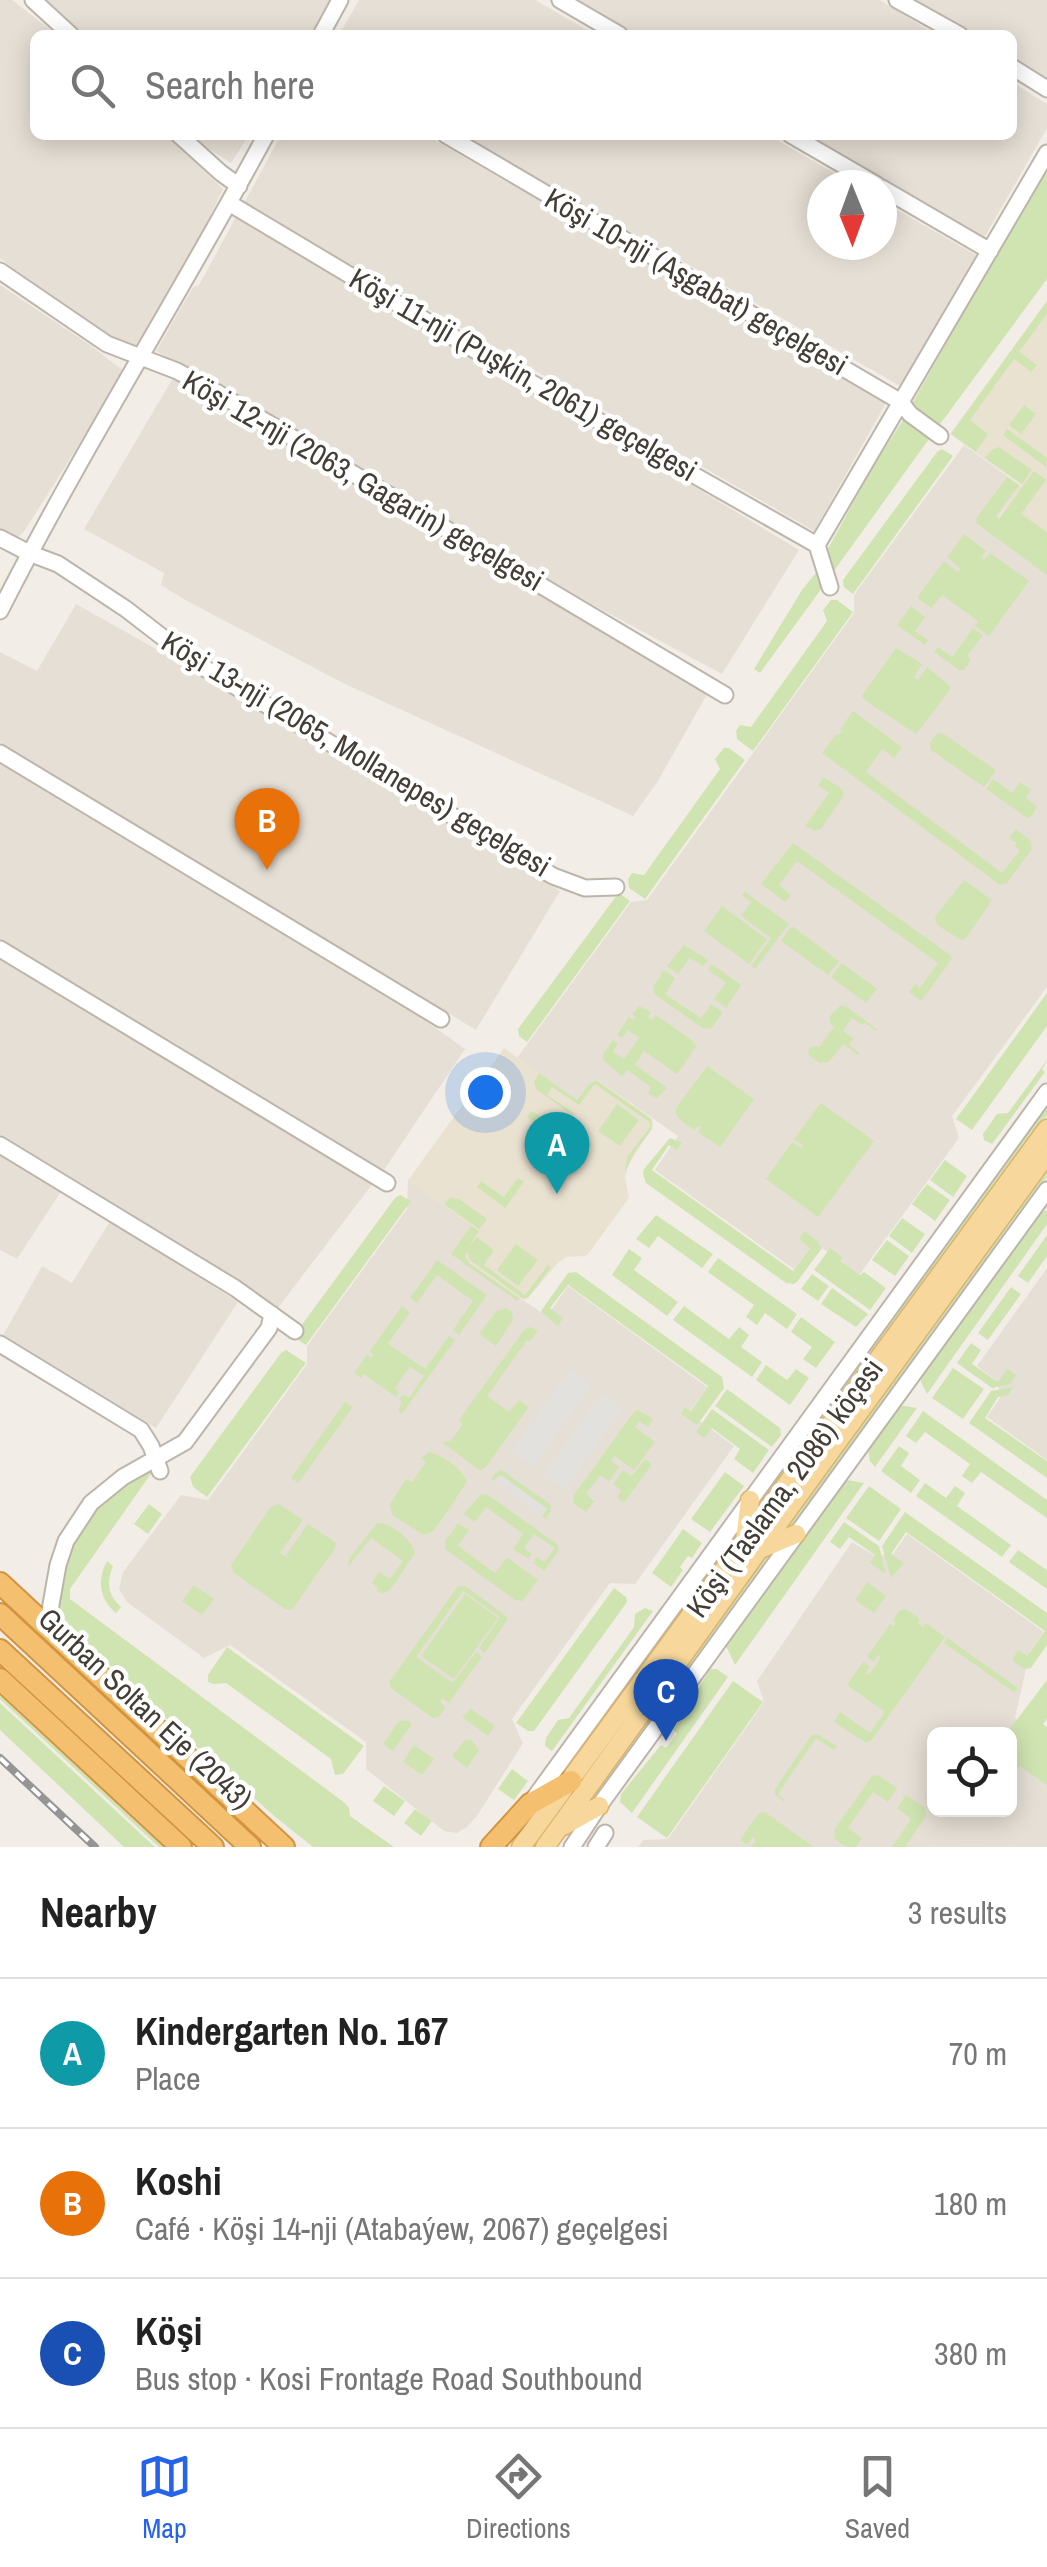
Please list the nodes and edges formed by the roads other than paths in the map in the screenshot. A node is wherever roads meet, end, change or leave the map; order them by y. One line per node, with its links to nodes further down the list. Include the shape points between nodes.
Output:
1 (33, 0): 5 (street)
2 (340, 0): 6 (street)
3 (560, 0): 7 (street)
4 (896, 0): 8 (street)
5 (66, 30)
6 (323, 30)
7 (611, 30)
8 (951, 30)
9 (1017, 70): 10 (street)
10 (1047, 89)
11 (185, 140): 17 (street)
12 (263, 140): 17 (street)
13 (455, 140): 23 (street, Köşi 10-nji (Aşgabat) geçelgesi)
14 (801, 140): 16 (street)
15 (1047, 153): 20 (street)
16 (852, 170)
17 (239, 186): 19 (street)
18 (897, 196): 20 (street)
19 (230, 204): 22 (street); 26 (street, Köşi 11-nji (Puşkin, 2061) geçelgesi)
20 (990, 251): 23 (street)
21 (0, 271): 22 (street, Köşi 12-nji (2063, Gagarin) geçelgesi)
22 (138, 358): 27 (street); 30 (street, Köşi 12-nji (2063, Gagarin) geçelgesi, via 216,392)
23 (901, 402): 24 (street, Köşi 10-nji (Aşgabat) geçelgesi); 26 (street)
24 (940, 436)
25 (0, 538): 27 (street, Köşi 13-nji (2065, Mollanepes) geçelgesi)
26 (817, 544): 28 (street)
27 (29, 554): 29 (street); 32 (street, Köşi 13-nji (2065, Mollanepes) geçelgesi, via 58,564 196,663 554,876 586,888)
28 (830, 587)
29 (0, 611)
30 (724, 695)
31 (0, 753): 34 (street)
32 (616, 886)
33 (0, 949): 39 (street)
34 (441, 1019)
35 (1047, 1092): 45 (street)
36 (1047, 1128): 47 (main road, Köşi (Taslama, 2086) köçesi)
37 (0, 1144): 41 (street)
38 (1047, 1154): 47 (main road, Köşi (Taslama, 2086) köçesi)
39 (386, 1183)
40 (1047, 1190): 46 (street)
41 (272, 1314): 42 (street); 44 (street, via 269,1328 185,1442)
42 (296, 1330)
43 (0, 1344): 44 (street, via 140,1430)
44 (156, 1458): 50 (street, via 92,1503 66,1541)
45 (750, 1500): 47 (main road); 54 (street)
46 (796, 1534): 47 (main road); 55 (street)
47 (751, 1547): 53 (main road, Köşi (Taslama, 2086) köçesi); 56 (main road, Köşi (Taslama, 2086) köçesi)
48 (0, 1583): 50 (highway)
49 (0, 1614): 57 (highway, Gurban Soltan Eje (2043))
50 (47, 1627): 60 (highway)
51 (0, 1650): 59 (highway, Gurban Soltan Eje (2043))
52 (0, 1679): 58 (highway)
53 (571, 1781): 54 (highway); 62 (main road, Köşi (Taslama, 2086) köçesi)
54 (530, 1804): 61 (highway)
55 (599, 1806): 56 (main road); 64 (street)
56 (558, 1829): 63 (main road, Köşi (Taslama, 2086) köçesi)
57 (243, 1841)
58 (181, 1847)
59 (213, 1847)
60 (284, 1847)
61 (491, 1847)
62 (522, 1847)
63 (545, 1847)
64 (572, 1847)

